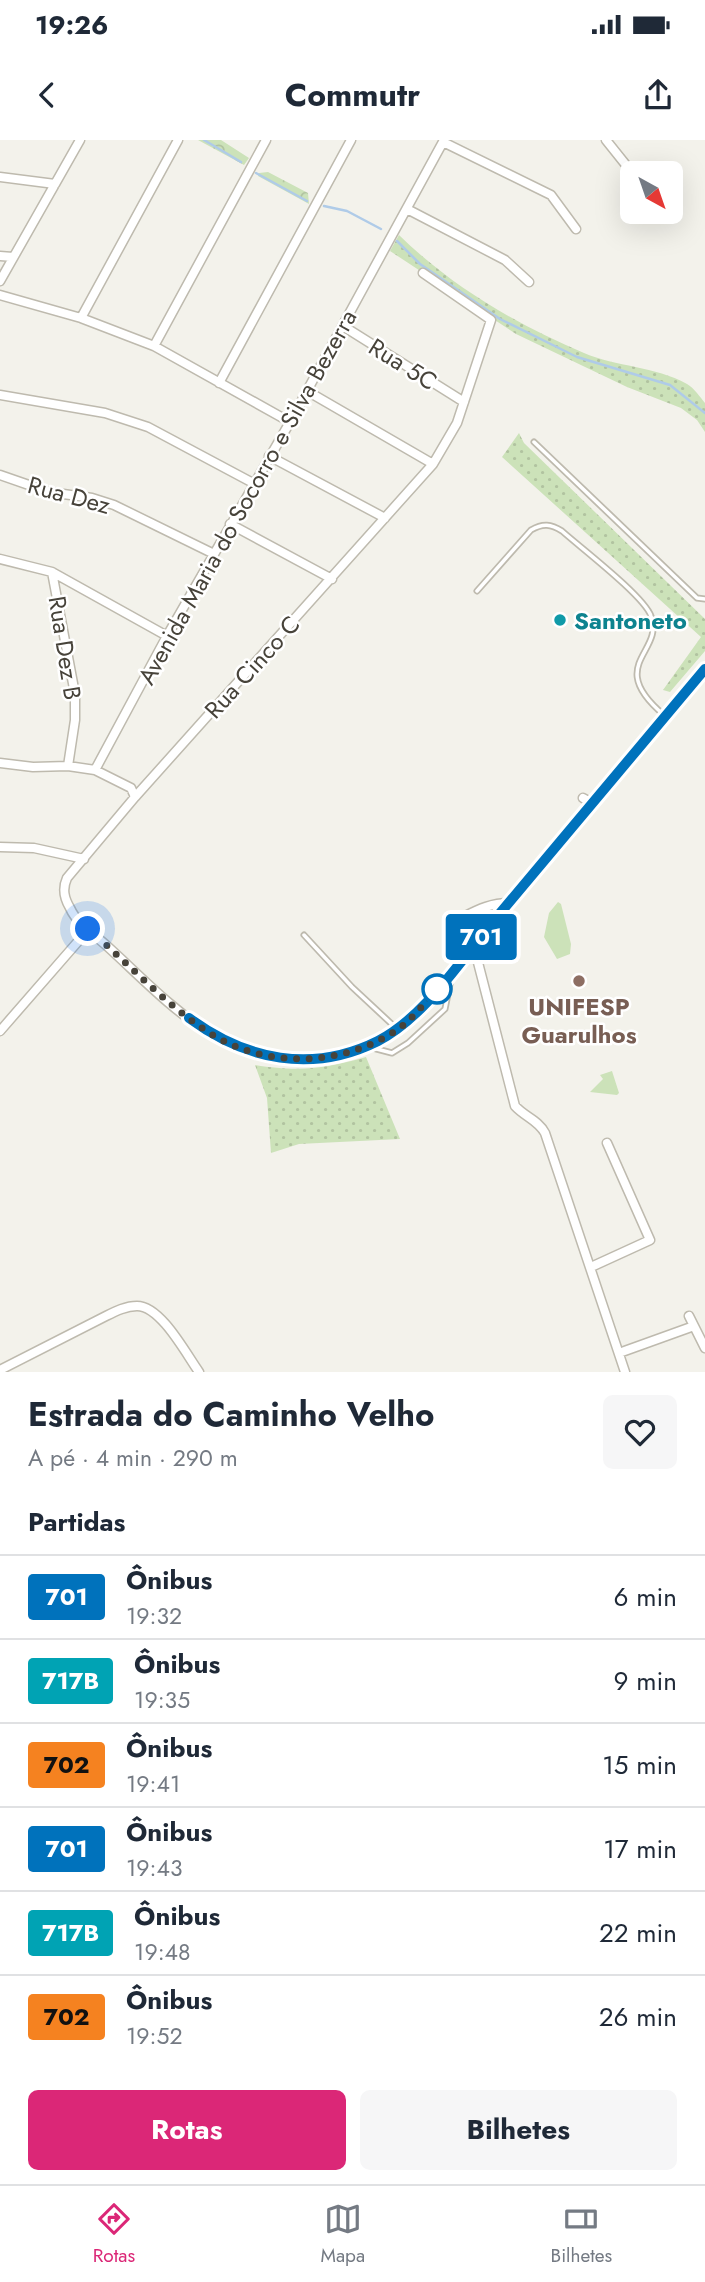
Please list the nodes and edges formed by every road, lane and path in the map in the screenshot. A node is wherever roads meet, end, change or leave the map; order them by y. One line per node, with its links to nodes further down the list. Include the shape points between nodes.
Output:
1 (80, 140): 9 (street)
2 (178, 140): 18 (street)
3 (266, 140): 20 (street)
4 (351, 140): 21 (street)
5 (606, 140): 7 (street)
6 (443, 141): 10 (street, Avenida Maria do Socorro e Silva Bezerra); 11 (street, via 551,195)
7 (622, 161)
8 (0, 177): 9 (street)
9 (55, 184): 13 (street)
10 (407, 209): 16 (street, via 505,260); 19 (street, Avenida Maria do Socorro e Silva Bezerra)
11 (576, 229)
12 (0, 256): 13 (street)
13 (13, 257): 15 (street)
14 (423, 272): 24 (street, Rua Cinco C, via 491,320)
15 (0, 281)
16 (529, 282)
17 (0, 295): 18 (street)
18 (81, 318): 20 (street)
19 (343, 326): 22 (street, Avenida Maria do Socorro e Silva Bezerra); 24 (street, Rua 5C)
20 (154, 346): 21 (street)
21 (219, 383): 25 (street)
22 (307, 391): 25 (street, Avenida Maria do Socorro e Silva Bezerra); 28 (street)
23 (0, 396): 30 (street, via 105,413 148,428)
24 (464, 402): 28 (street, Rua Cinco C)
25 (290, 422): 27 (street, Avenida Maria do Socorro e Silva Bezerra)
26 (534, 442): 38 (lane, via 697,598)
27 (269, 456): 30 (street, Avenida Maria do Socorro e Silva Bezerra); 31 (street)
28 (433, 464): 31 (street, Rua Cinco C)
29 (0, 475): 33 (street, Rua Dez, via 49,492 114,505)
30 (253, 483): 32 (street, Avenida Maria do Socorro e Silva Bezerra)
31 (385, 518): 36 (street, Rua Cinco C)
32 (230, 524): 33 (street, Avenida Maria do Socorro e Silva Bezerra); 36 (street)
33 (212, 553): 39 (street, Avenida Maria do Socorro e Silva Bezerra)
34 (0, 559): 35 (street)
35 (52, 572): 39 (street); 43 (street, Rua Dez B, via 75,694)
36 (332, 579): 45 (street, Rua Cinco C)
37 (477, 591): 41 (lane, via 531,530 549,525 562,531 646,606 654,626 636,674 646,700)
38 (705, 599)
39 (167, 636): 44 (street, Avenida Maria do Socorro e Silva Bezerra)
40 (705, 669): 41 (street)
41 (666, 716): 47 (street)
42 (0, 763): 43 (street)
43 (68, 766): 44 (street)
44 (95, 770): 45 (street, via 131,789)
45 (135, 797): 49 (street, Rua Cinco C)
46 (583, 797): 47 (street)
47 (592, 803): 50 (street)
48 (0, 846): 49 (street)
49 (84, 859): 52 (street, Rua Cinco C, via 64,886 70,909)
50 (511, 903): 51 (street, via 493,903); 54 (street)
51 (453, 922)
52 (88, 929): 57 (street); 58 (street, via 189,1018 228,1043 250,1052 303,1060)
53 (304, 935): 56 (lane)
54 (474, 947): 55 (street); 60 (street, via 515,1106 545,1133)
55 (452, 972): 56 (street); 58 (lane, via 445,1009 408,1043 392,1053)
56 (397, 1029): 58 (street)
57 (0, 1031)
58 (366, 1046)
59 (607, 1143): 60 (street, via 650,1240)
60 (591, 1267): 64 (street)
61 (689, 1316): 62 (street)
62 (694, 1326): 63 (street); 64 (street)
63 (705, 1348)
64 (619, 1353): 67 (street)
65 (1, 1371): 66 (street, via 114,1312 140,1306 164,1321)
66 (199, 1372)
67 (625, 1372)

